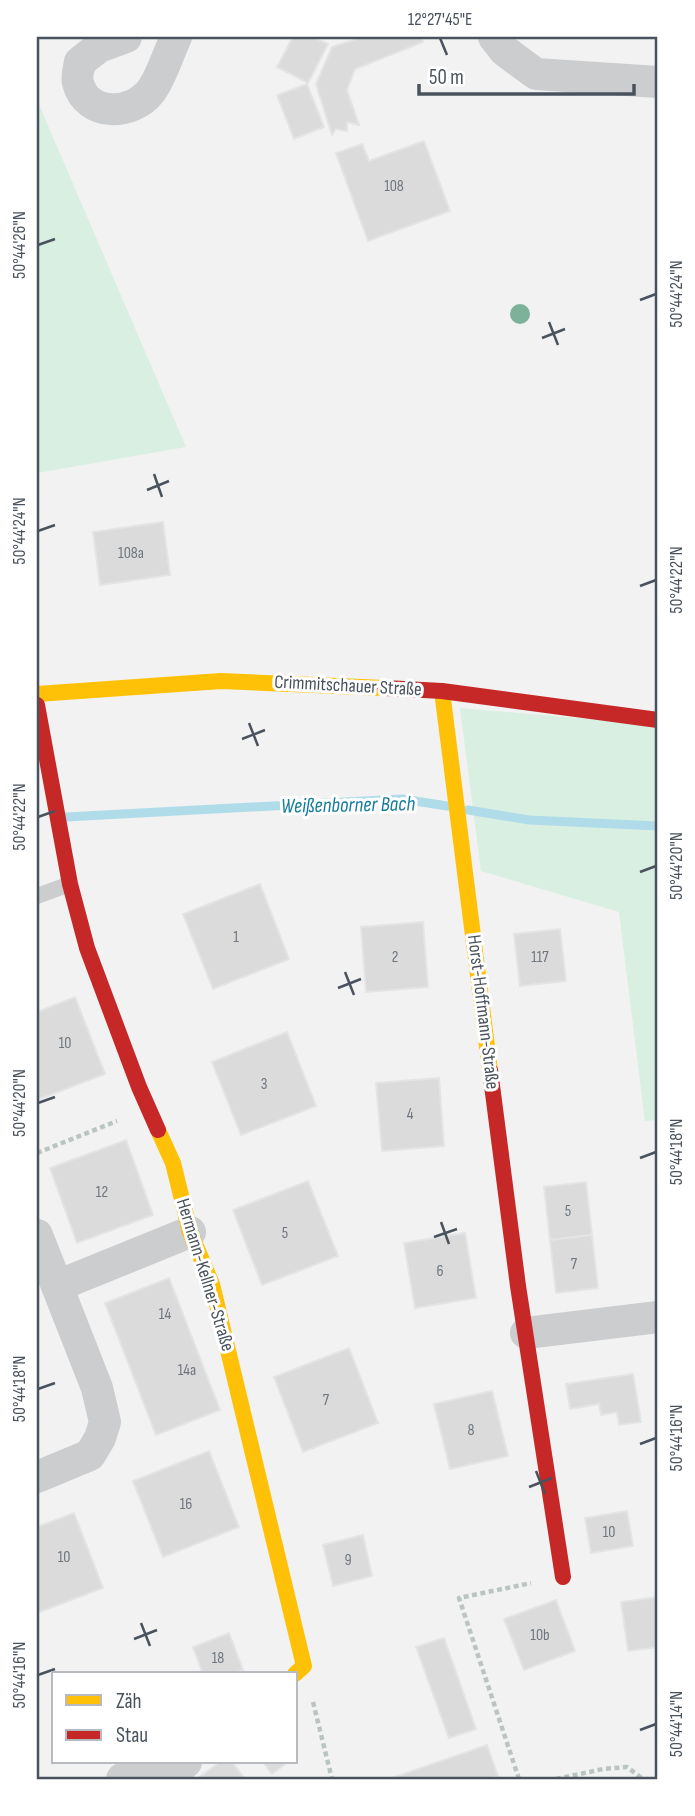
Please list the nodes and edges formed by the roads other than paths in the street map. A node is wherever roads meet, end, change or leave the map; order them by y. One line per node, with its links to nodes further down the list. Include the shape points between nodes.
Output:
1 (126, 37): 2 (street, via 99,47 80,62 77,81 87,100 106,110 128,108 151,92)
2 (176, 37)
3 (494, 37): 4 (street, via 536,74)
4 (658, 82)
5 (442, 691): 6 (street, Crimmitschauer Straße, via 220,681); 8 (street, Crimmitschauer Straße); 15 (street, Horst-Hoffmann-Straße)
6 (37, 694)
7 (37, 705): 9 (street, Hermann-Kellner-Straße)
8 (658, 720)
9 (69, 884): 10 (lane); 11 (street, Hermann-Kellner-Straße, via 87,948 173,1163)
10 (37, 896)
11 (190, 1232): 13 (street); 18 (street, Hermann-Kellner-Straße, via 212,1284)
12 (37, 1235): 13 (street)
13 (57, 1286): 16 (street, via 97,1388 105,1422 90,1455)
14 (658, 1317): 15 (street)
15 (526, 1333): 17 (street, Horst-Hoffmann-Straße)
16 (37, 1477)
17 (562, 1577)
18 (300, 1670)
19 (183, 1764): 20 (street, via 171,1773)
20 (122, 1779)

